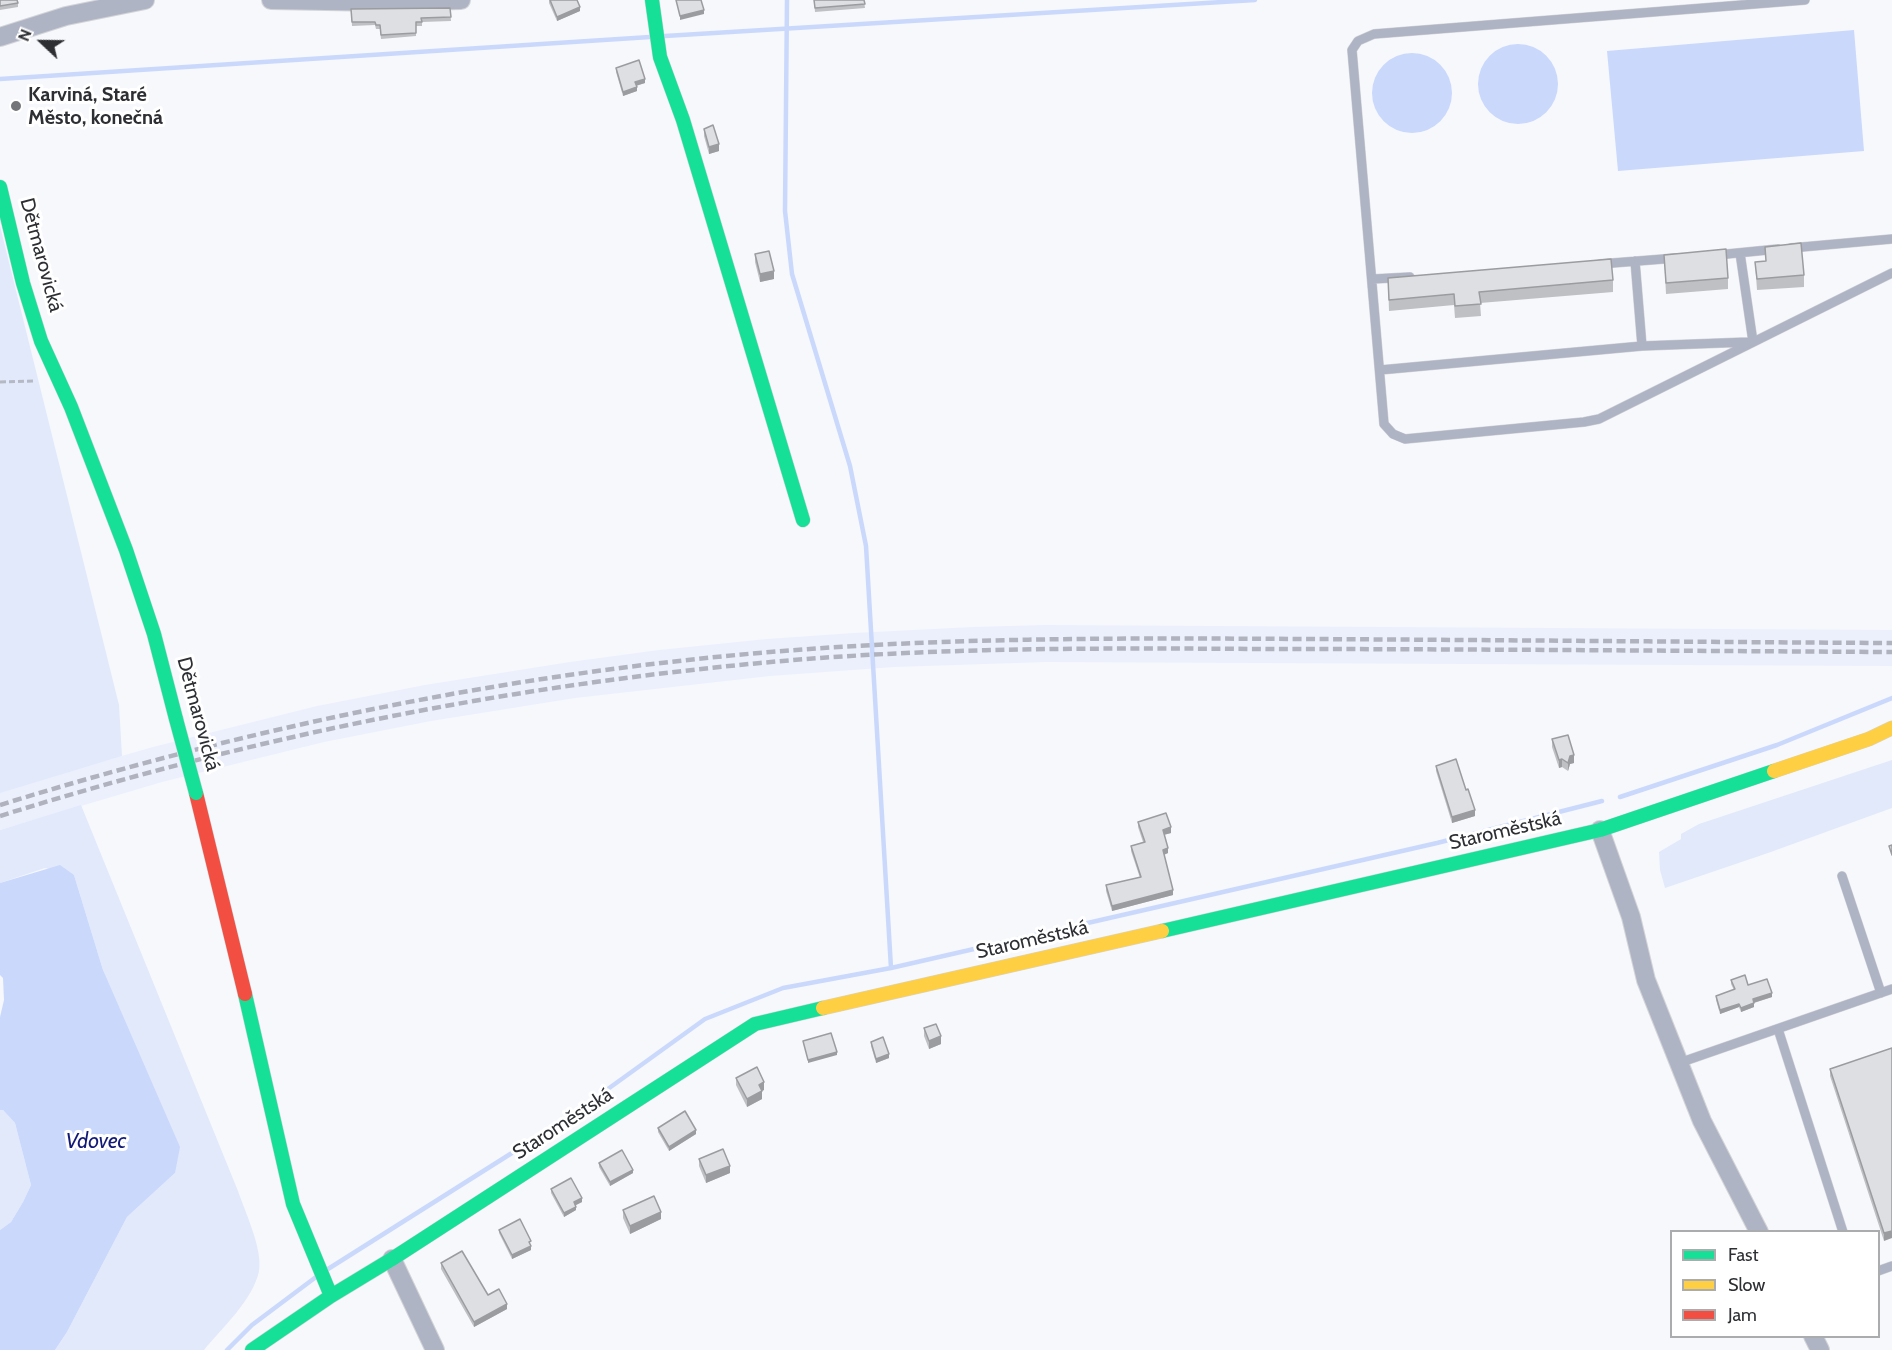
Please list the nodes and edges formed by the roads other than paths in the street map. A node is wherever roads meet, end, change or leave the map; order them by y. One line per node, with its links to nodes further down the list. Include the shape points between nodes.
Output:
1 (146, 0): 6 (street, via 66,16)
2 (271, 0): 3 (street)
3 (461, 0)
4 (652, 0): 20 (street, via 660,57 690,142)
5 (1806, 0): 16 (lane, via 1374,34 1358,41 1352,50)
6 (0, 37)
7 (0, 187): 31 (street, Dětmarovická, bridge, via 41,341 126,550 154,634 224,906 294,1204)
8 (1892, 239): 9 (lane)
9 (1740, 253): 10 (lane); 17 (lane)
10 (1705, 256)
11 (1682, 258): 12 (lane)
12 (1635, 261): 13 (lane); 18 (lane)
13 (1588, 265)
14 (1892, 273): 17 (lane)
15 (1421, 276): 16 (lane)
16 (1373, 279): 19 (lane)
17 (1753, 342): 18 (lane); 19 (lane, via 1599,419 1405,439 1384,424)
18 (1642, 346): 19 (lane)
19 (1380, 370)
20 (803, 520)
21 (1892, 728): 22 (street, Staroměstská)
22 (1600, 830): 27 (street, via 1631,917 1646,980); 30 (street, Staroměstská, via 755,1024)
23 (1842, 876): 25 (lane)
24 (1892, 990): 25 (lane)
25 (1881, 993): 26 (lane)
26 (1778, 1029): 27 (lane); 29 (lane)
27 (1679, 1063): 28 (street, via 1702,1121)
28 (1758, 1230)
29 (1842, 1230)
30 (392, 1259): 31 (street, Staroměstská); 33 (street)
31 (331, 1296): 32 (street, Staroměstská)
32 (252, 1350)
33 (435, 1350)

